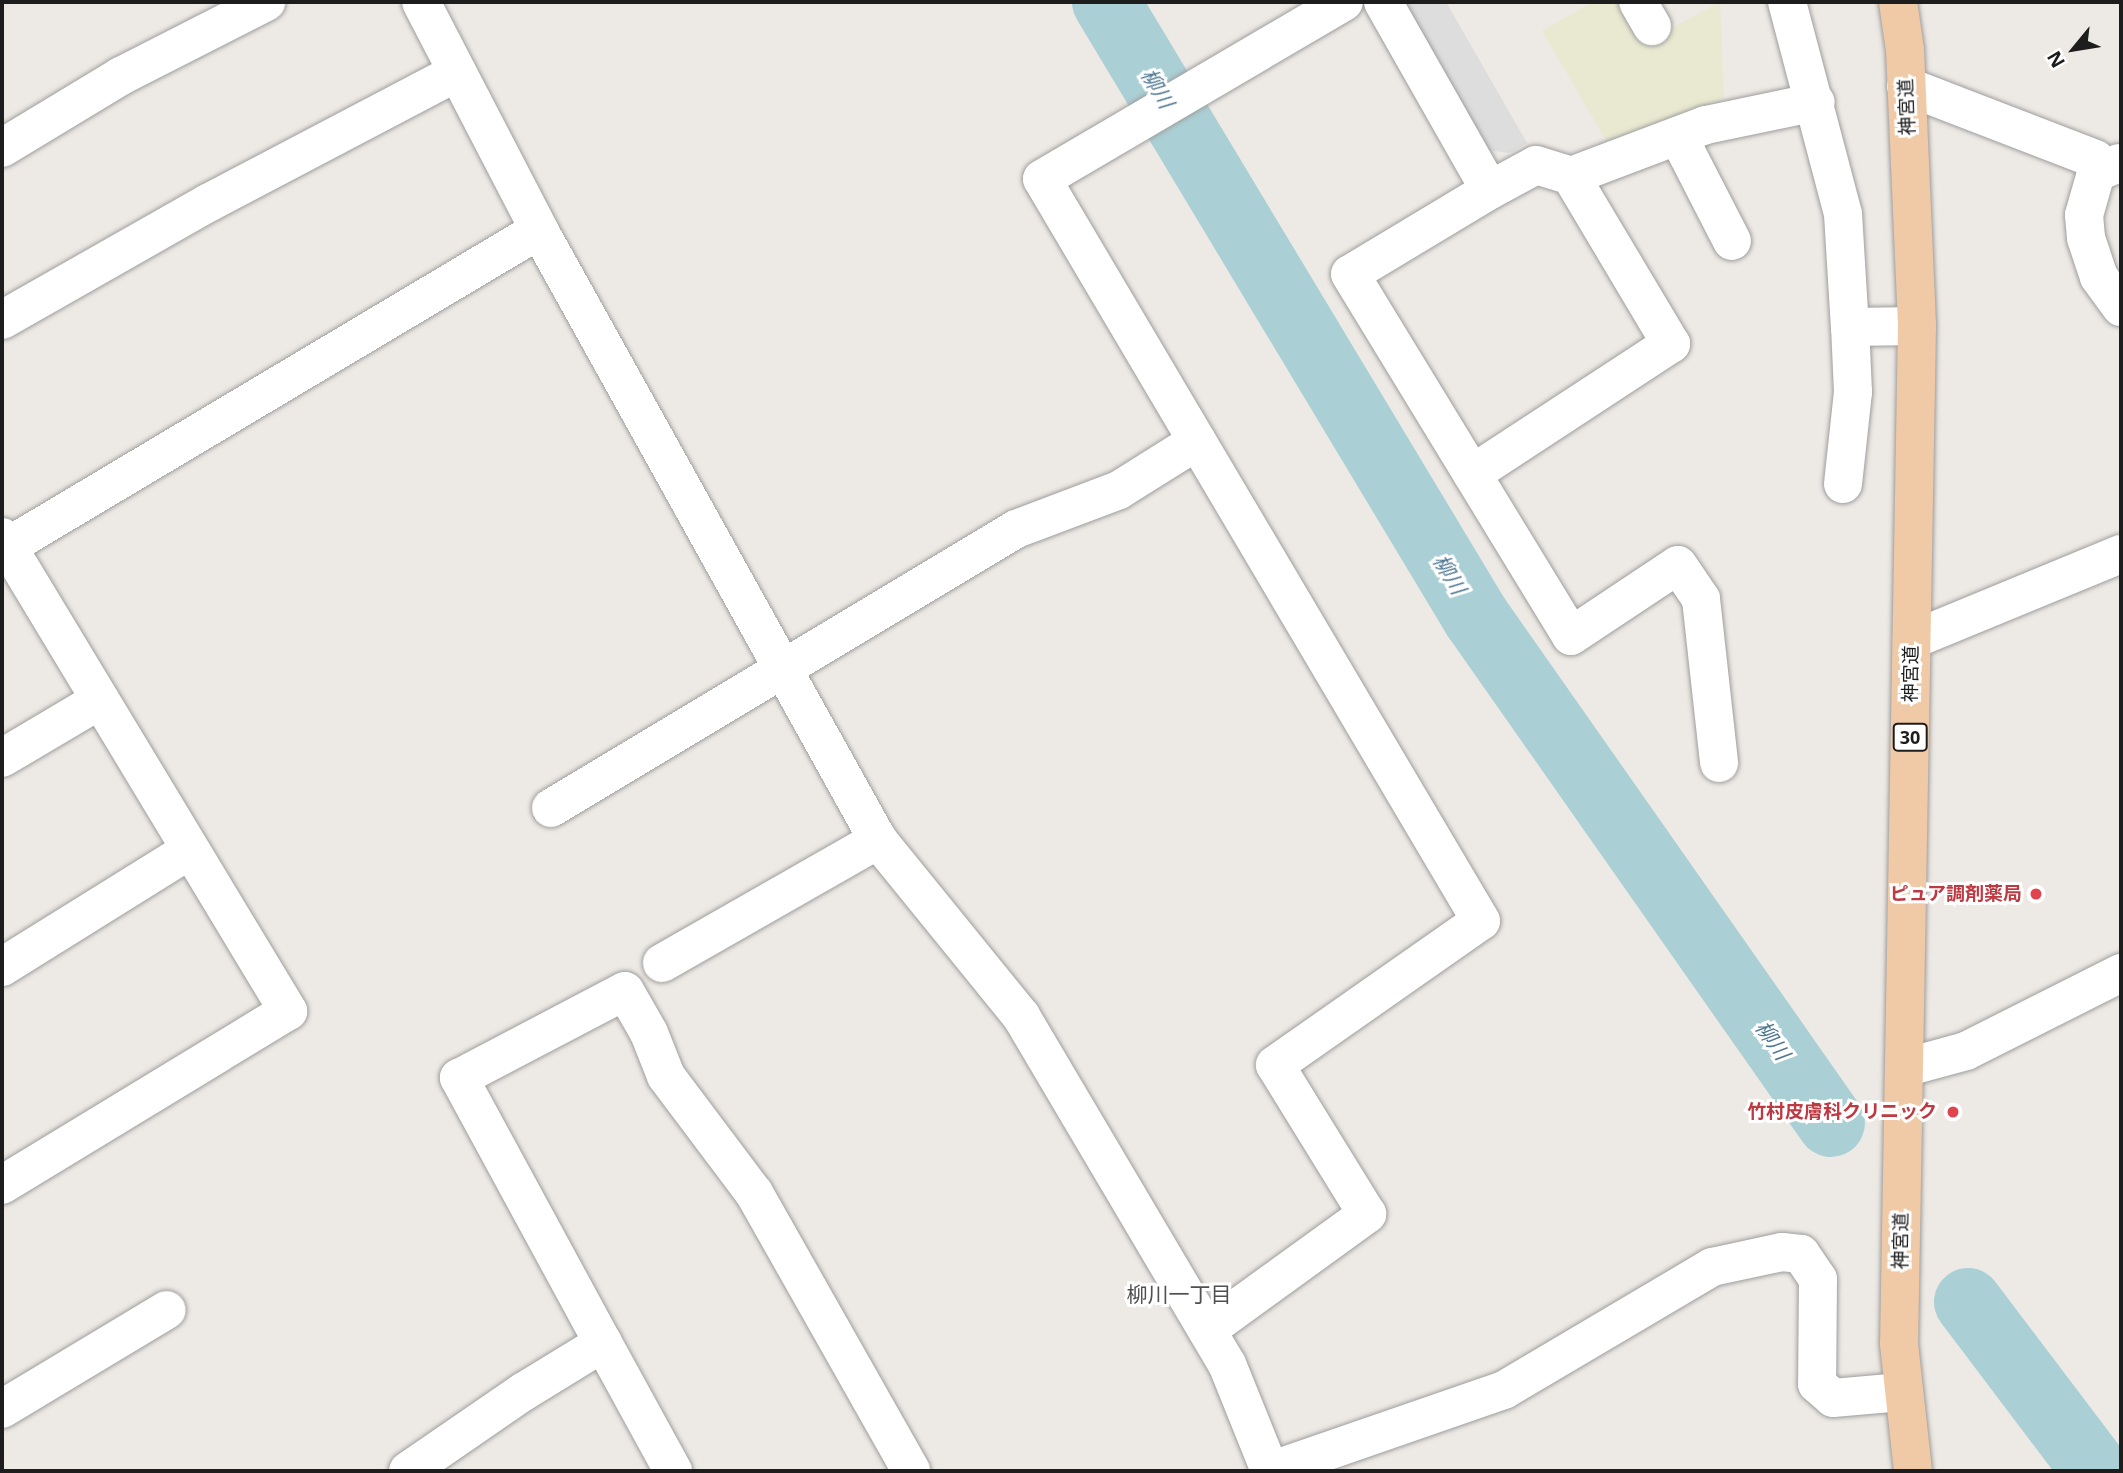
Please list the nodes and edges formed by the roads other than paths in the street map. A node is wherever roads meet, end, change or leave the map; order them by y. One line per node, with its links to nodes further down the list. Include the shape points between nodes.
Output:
1 (266, 2): 12 (street, via 121,76)
2 (421, 2): 8 (street)
3 (1344, 2): 7 (street)
4 (1383, 2): 15 (street)
5 (1787, 2): 10 (street)
6 (1898, 2): 9 (main road, 神宮道 / 30)
7 (1303, 12): 22 (street, via 1201,86 1042,179)
8 (457, 72): 16 (street); 19 (street, via 208,203)
9 (1906, 86): 13 (street); 20 (main road, 神宮道 / 30)
10 (1816, 102): 11 (street, via 1706,125); 21 (street, via 1843,214)
11 (1678, 136): 14 (street); 17 (street)
12 (2, 148)
13 (2109, 168): 18 (street, via 2084,215 2086,239 2099,277)
14 (1571, 176): 15 (street, via 1536,165); 23 (street, via 1671,344)
15 (1490, 190): 23 (street, via 1350,274)
16 (538, 230): 25 (street); 28 (street)
17 (1732, 241)
18 (2121, 307)
19 (2, 320)
20 (1917, 326): 21 (street); 27 (main road, 神宮道 / 30)
21 (1850, 327): 24 (street, via 1853,392)
22 (1197, 441): 28 (street, via 1119,489 1016,529); 41 (street, via 1481,921 1275,1065 1367,1214)
23 (1472, 474): 31 (street, via 1571,636 1678,565 1701,599)
24 (1843, 484)
25 (4, 545): 29 (street)
26 (2121, 554): 27 (street)
27 (1912, 640): 38 (main road, 神宮道 / 30)
28 (783, 669): 32 (street); 33 (street)
29 (100, 700): 30 (street); 34 (street)
30 (2, 758)
31 (1719, 763)
32 (551, 808)
33 (878, 840): 35 (street); 41 (street, via 1021,1016)
34 (190, 850): 36 (street); 39 (street, via 288,1011)
35 (662, 963)
36 (2, 967)
37 (2121, 974): 38 (street, via 1966,1051)
38 (1904, 1068): 43 (main road, 神宮道 / 30)
39 (2, 1185)
40 (167, 1310): 44 (street)
41 (1207, 1330): 48 (street, via 1227,1364)
42 (603, 1343): 45 (street); 46 (street); 47 (street, via 459,1078 625,991 666,1076 754,1193)
43 (1902, 1392): 48 (street, via 1833,1398 1817,1384 1818,1279 1801,1254 1782,1252 1712,1267 1504,1390); 49 (main road, 神宮道 / 30)
44 (2, 1409)
45 (408, 1471)
46 (673, 1471)
47 (911, 1471)
48 (1270, 1471)
49 (1913, 1471)

